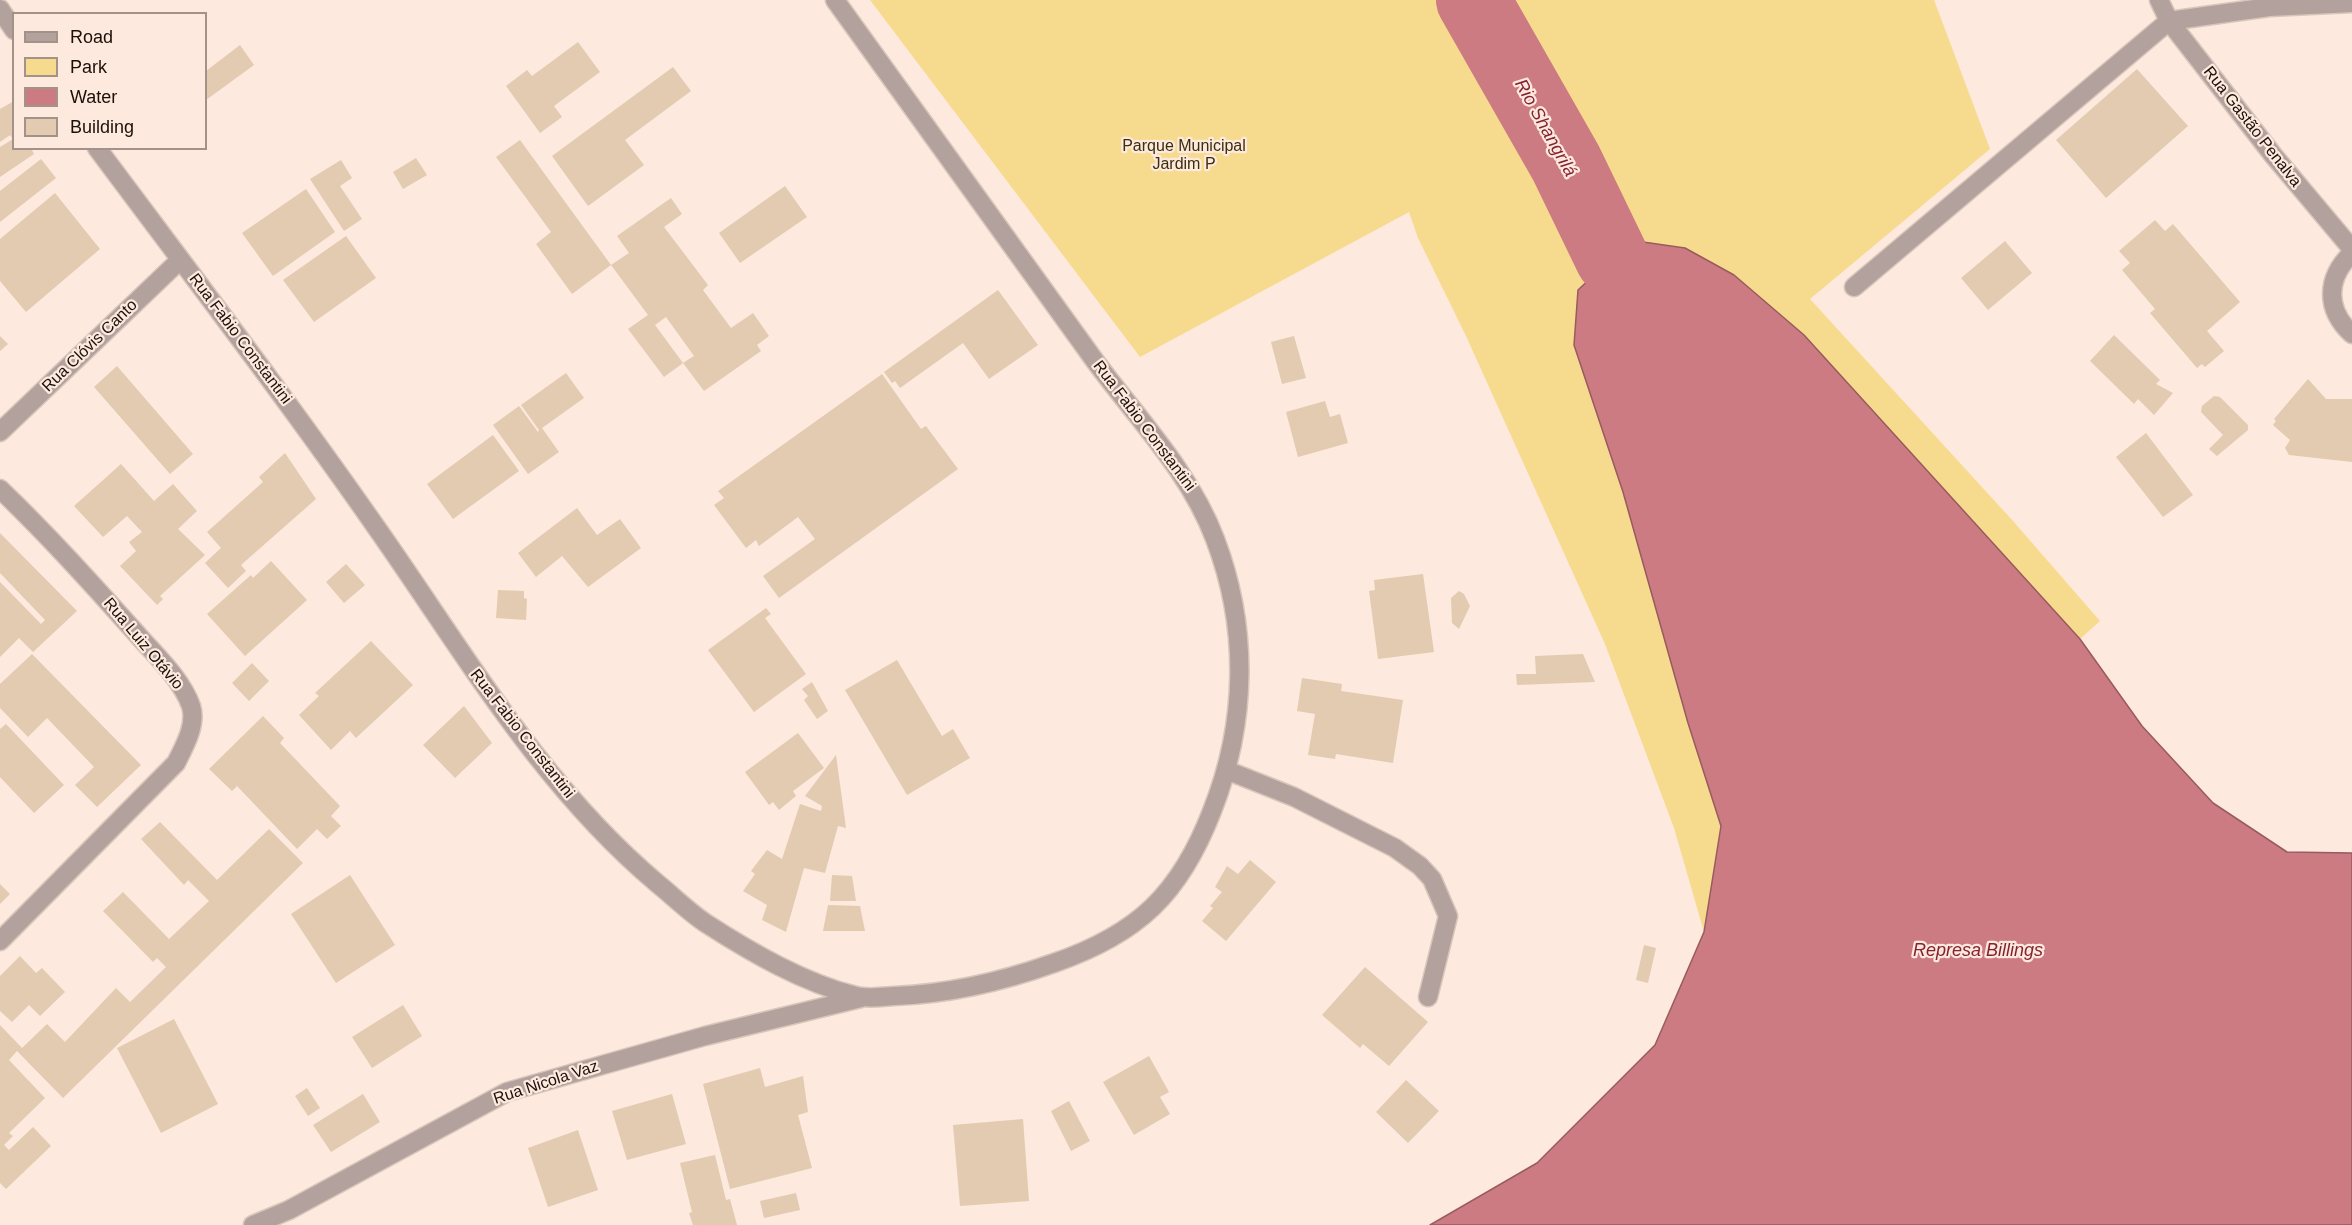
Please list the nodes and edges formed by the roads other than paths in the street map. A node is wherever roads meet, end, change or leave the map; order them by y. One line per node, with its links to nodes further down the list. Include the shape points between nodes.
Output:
1 (835, 0): 14 (street, Rua Fabio Constantini, via 1096,363 1193,490 1216,541 1233,606 1242,669 1236,735)
2 (2158, 0): 5 (street, Rua Gastão Penalva)
3 (2352, 3): 5 (street, via 2259,8)
4 (0, 9): 6 (street)
5 (2169, 21): 8 (street, Rua Gastão Penalva); 10 (street)
6 (12, 27)
7 (98, 150): 9 (street, Rua Fabio Constantini)
8 (2352, 251): 11 (street, via 2333,277 2331,293 2334,309)
9 (180, 260): 12 (street, Rua Clóvis Canto); 17 (street, Rua Fabio Constantini, via 282,393 539,761 617,849 704,922 792,972)
10 (1854, 287)
11 (2352, 334)
12 (0, 432)
13 (0, 489): 15 (street, Rua Luiz Otávio, via 79,569 155,655 178,682 192,708 190,732 176,763)
14 (1226, 770): 16 (street, via 1294,797 1395,848 1432,879 1448,916); 17 (street, Rua Fabio Constantini, via 1197,849 1171,890 1131,927 1078,955 1003,981 921,995)
15 (0, 942)
16 (1428, 997)
17 (861, 998): 18 (street, Rua Nicola Vaz, via 705,1036 507,1092 290,1210)
18 (253, 1225)

